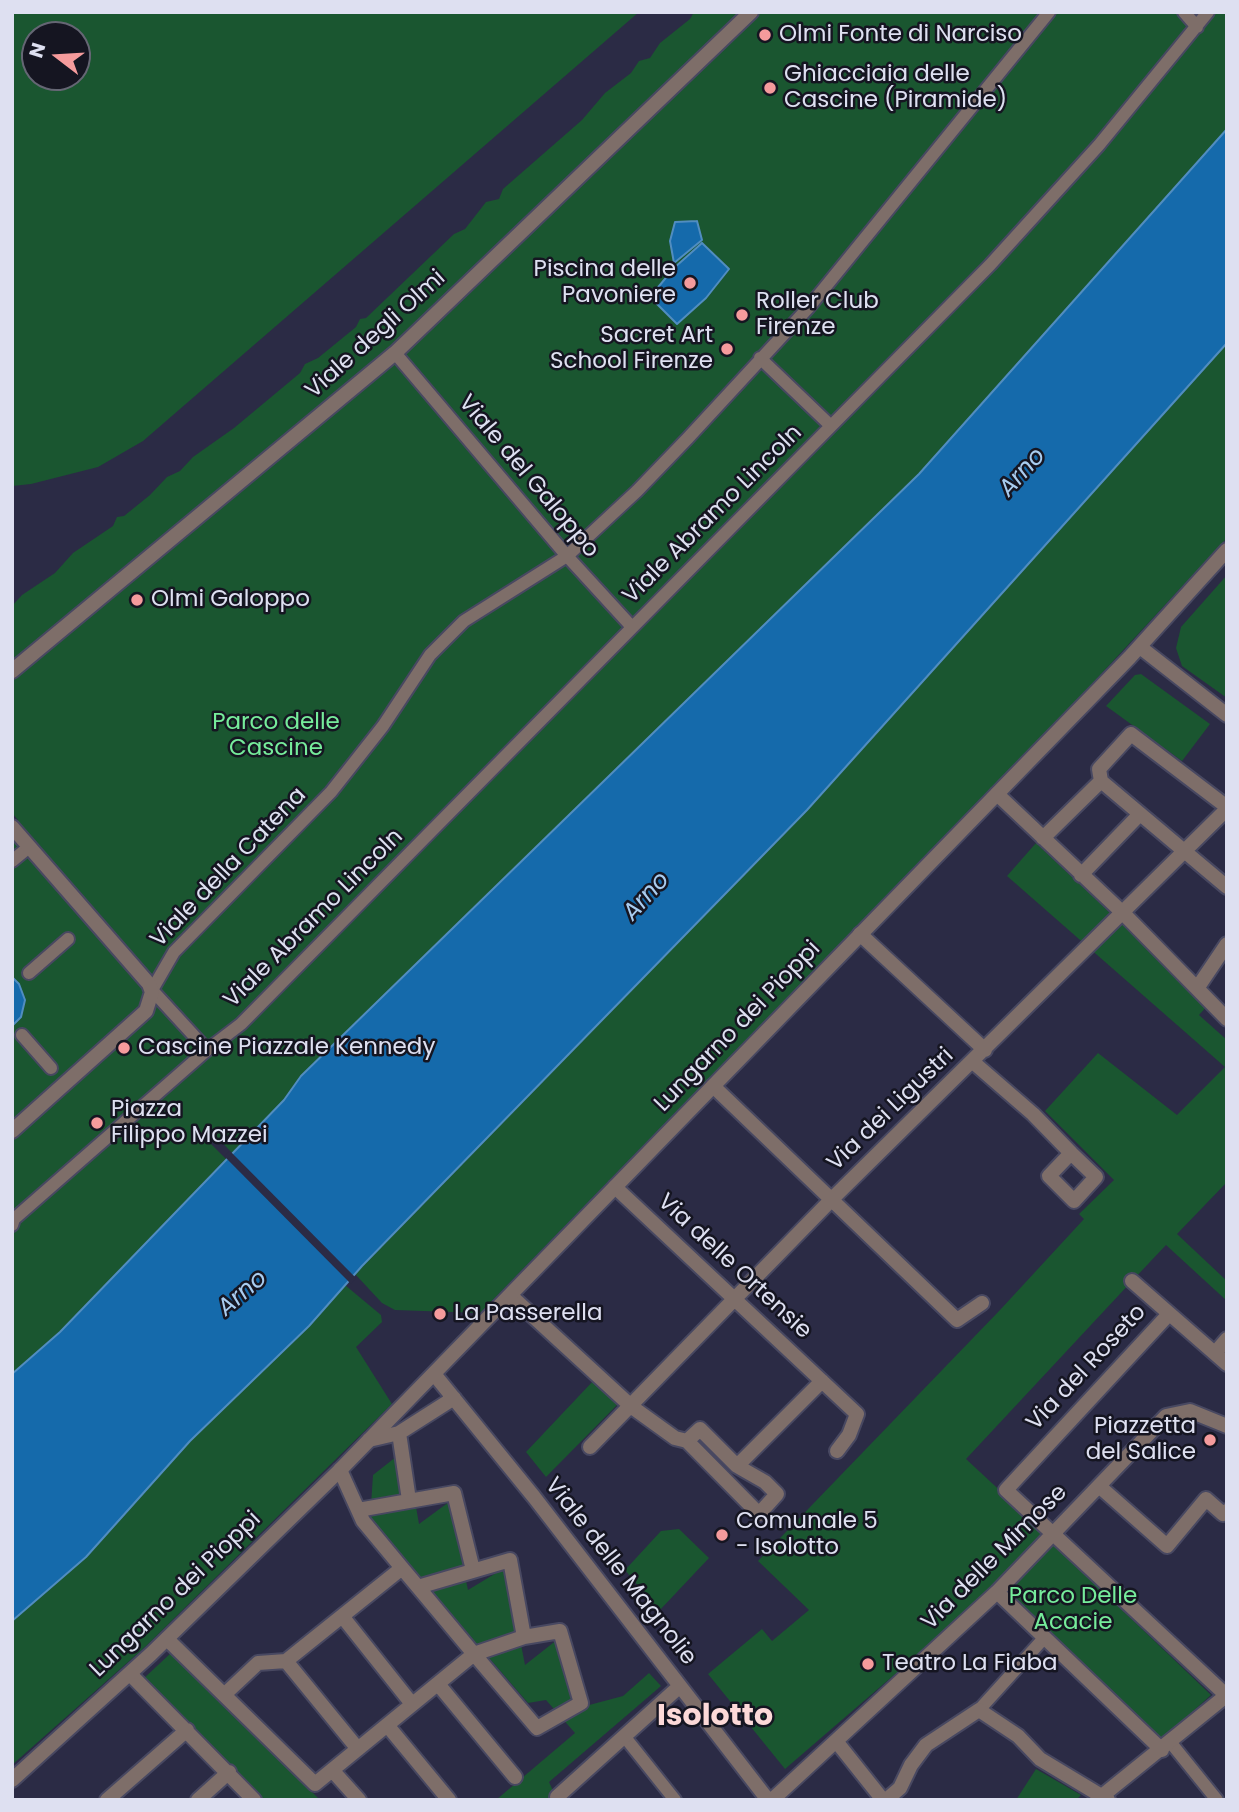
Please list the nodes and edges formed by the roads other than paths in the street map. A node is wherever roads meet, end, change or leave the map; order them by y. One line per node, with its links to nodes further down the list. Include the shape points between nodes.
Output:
1 (751, 12): 6 (street, Viale degli Olmi)
2 (1049, 12): 7 (street, Viale della Catena, via 809,307)
3 (1184, 12): 5 (street)
4 (1208, 12): 5 (street, Viale Abramo Lincoln)
5 (1197, 27): 8 (street, Viale Abramo Lincoln, via 990,265)
6 (395, 353): 10 (street, Viale del Galoppo); 13 (street, Viale degli Olmi)
7 (760, 358): 8 (street); 10 (street, Viale della Catena, via 646,482)
8 (831, 426): 11 (street, Viale Abramo Lincoln)
9 (1227, 550): 12 (street, Lungarno dei Pioppi)
10 (567, 556): 11 (street, Viale del Galoppo); 32 (street, Viale della Catena, via 464,621 430,655 331,792 174,952)
11 (632, 627): 35 (street, Viale Abramo Lincoln, via 230,1032)
12 (1140, 647): 14 (street); 16 (street, Lungarno dei Pioppi)
13 (12, 671)
14 (1227, 715)
15 (1101, 781): 17 (street, via 1099,769 1131,734); 18 (street); 20 (street)
16 (997, 794): 20 (street); 27 (street, Lungarno dei Pioppi)
17 (1227, 808): 22 (street, Via dei Ligustri)
18 (1140, 814): 22 (street); 24 (street)
19 (12, 827): 21 (street)
20 (1043, 838): 24 (street)
21 (29, 847): 23 (street); 32 (street)
22 (1182, 850): 25 (street); 26 (street, Via dei Ligustri)
23 (12, 861)
24 (1081, 874): 26 (street)
25 (1227, 887)
26 (1124, 914): 31 (street); 36 (street, Via dei Ligustri)
27 (860, 934): 36 (street); 39 (street, Lungarno dei Pioppi)
28 (68, 939): 30 (street)
29 (1227, 944): 31 (street)
30 (29, 973)
31 (1198, 988): 33 (street)
32 (151, 994): 35 (street); 40 (street, via 146,1011)
33 (1227, 1018)
34 (22, 1035): 38 (street)
35 (207, 1049): 44 (street, Viale Abramo Lincoln)
36 (985, 1050): 37 (street, Via dei Ligustri)
37 (973, 1062): 41 (street); 43 (street, Via dei Ligustri)
38 (51, 1068)
39 (713, 1086): 42 (street, Lungarno dei Pioppi); 43 (street)
40 (12, 1131)
41 (1071, 1153)
42 (615, 1187): 46 (street, Lungarno dei Pioppi); 47 (street, Via delle Ortensie)
43 (833, 1198): 47 (street, Via dei Ligustri); 48 (street, via 957,1320)
44 (13, 1220)
45 (1132, 1281): 49 (street, Via del Roseto)
46 (511, 1296): 53 (street, Lungarno dei Pioppi); 56 (street)
47 (733, 1299): 54 (street, Via delle Ortensie); 56 (street, Via dei Ligustri)
48 (982, 1303)
49 (1169, 1314): 51 (street); 69 (street, Via del Roseto, via 1006,1490)
50 (1227, 1339): 51 (street)
51 (1215, 1353): 52 (street)
52 (1227, 1364)
53 (434, 1374): 55 (street, Viale delle Magnolie); 59 (street, Lungarno dei Pioppi)
54 (822, 1381): 62 (street, Via delle Ortensie, via 857,1414); 63 (street)
55 (454, 1398): 58 (street); 82 (street, Viale delle Magnolie)
56 (632, 1407): 60 (street, via 675,1438); 61 (street, Via dei Ligustri)
57 (1227, 1426): 65 (street, Via delle Mimose, via 1190,1411 1166,1416)
58 (399, 1433): 59 (street); 66 (street)
59 (369, 1440): 64 (street, Lungarno dei Pioppi)
60 (687, 1441): 63 (street, via 699,1429); 63 (street, via 759,1514 777,1493)
61 (590, 1447)
62 (837, 1451)
63 (737, 1466)
64 (340, 1470): 67 (street); 77 (street, Lungarno dei Pioppi)
65 (1099, 1486): 68 (street, via 1167,1546 1206,1499 1223,1514); 69 (street, Via delle Mimose)
66 (409, 1500): 67 (street); 71 (street, via 454,1493)
67 (358, 1510): 70 (street)
68 (1227, 1511)
69 (1054, 1534): 73 (street, Via delle Mimose); 84 (street)
70 (402, 1568): 72 (street); 74 (street)
71 (473, 1570): 72 (street); 75 (street, via 510,1560)
72 (418, 1587): 78 (street)
73 (997, 1592): 76 (street); 90 (street, Via delle Mimose)
74 (342, 1616): 79 (street); 85 (street)
75 (524, 1637): 78 (street); 78 (street, via 560,1631 580,1703 537,1728)
76 (1045, 1637): 86 (street); 91 (street)
77 (167, 1639): 80 (street, Lungarno dei Pioppi); 83 (street)
78 (474, 1654): 81 (street)
79 (286, 1661): 83 (street, via 258,1663); 92 (street)
80 (130, 1674): 88 (street); 96 (street, Lungarno dei Pioppi)
81 (438, 1684): 85 (street); 95 (street)
82 (680, 1686): 89 (street); 105 (street, Viale delle Magnolie)
83 (225, 1694): 93 (street, via 315,1784)
84 (1226, 1695): 91 (street)
85 (412, 1704): 87 (street)
86 (979, 1710): 98 (street, via 1018,1736 1040,1759); 106 (street, via 926,1745 900,1788)
87 (387, 1725): 92 (street); 103 (street)
88 (187, 1730): 94 (street); 99 (street)
89 (624, 1736): 97 (street); 104 (street)
90 (836, 1741): 105 (street, Via delle Mimose); 106 (street)
91 (1166, 1746): 98 (street); 107 (street)
92 (358, 1749): 93 (street)
93 (332, 1770): 102 (street)
94 (229, 1772): 100 (street); 101 (street)
95 (515, 1777)
96 (12, 1780)
97 (557, 1797)
98 (1102, 1799)
99 (107, 1800)
100 (198, 1800)
101 (254, 1800)
102 (359, 1800)
103 (449, 1800)
104 (675, 1800)
105 (770, 1800)
106 (885, 1800)
107 (1217, 1800)

